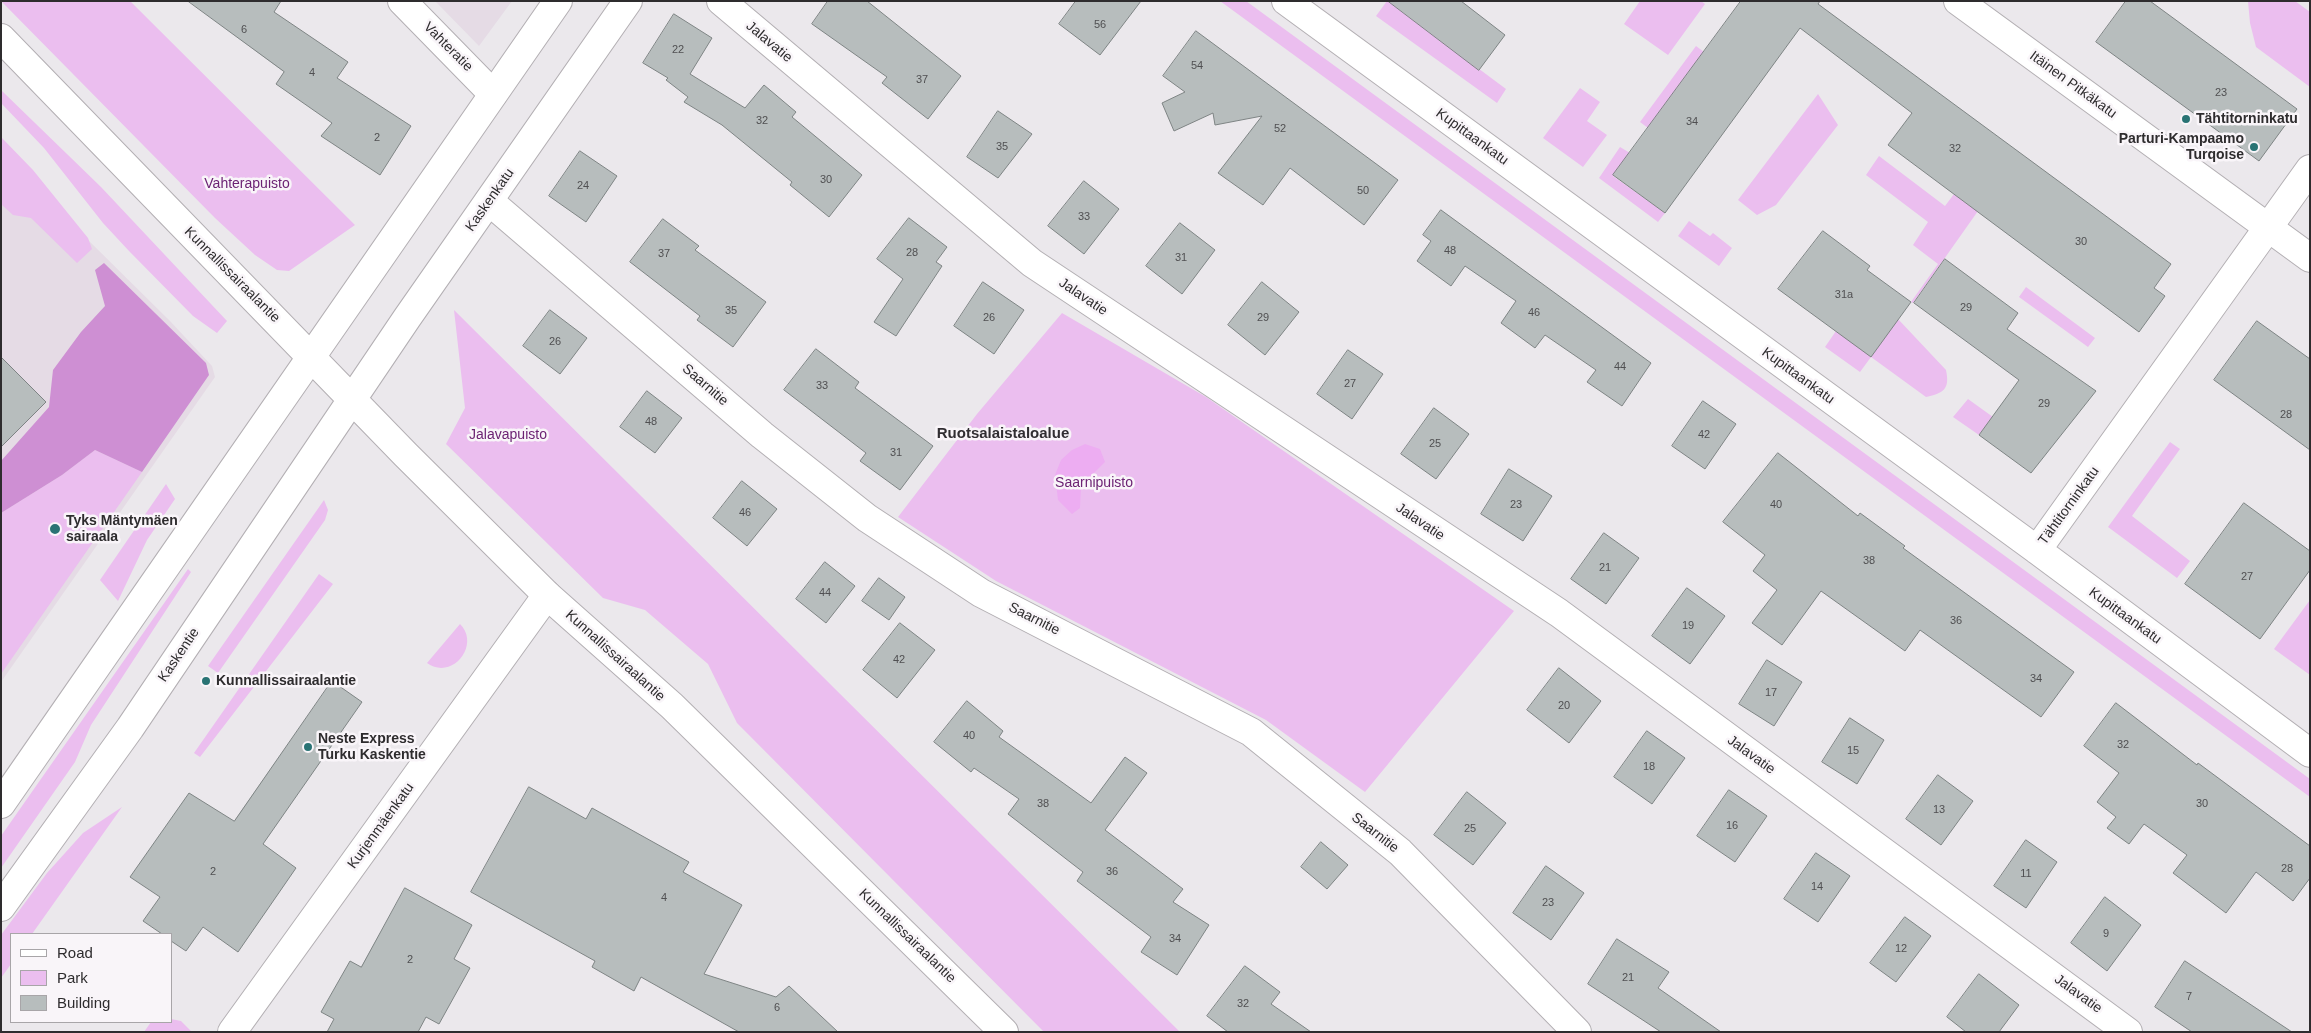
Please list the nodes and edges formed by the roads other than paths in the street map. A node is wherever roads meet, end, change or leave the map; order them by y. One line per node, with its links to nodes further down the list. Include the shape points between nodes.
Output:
1 (402, 1): 8 (street, Vahteratie)
2 (558, 1): 8 (street)
3 (628, 1): 10 (street, Kaskenkatu)
4 (721, 1): 23 (street, Jalavatie, via 1032,263 1560,613)
5 (1286, 1): 15 (street, Kupittaankatu)
6 (1958, 1): 11 (street, Itäinen Pitkäkatu)
7 (1, 38): 13 (street, Kunnallissairaalantie)
8 (493, 94): 13 (street)
9 (2310, 169): 11 (street, Tähtitorninkatu)
10 (489, 201): 14 (street, Kaskenkatu); 22 (street, Saarnitie, via 762,435 867,518 981,592 1251,732 1400,852)
11 (2268, 228): 12 (street, Itäinen Pitkäkatu); 15 (street, Tähtitorninkatu)
12 (2310, 258)
13 (312, 356): 14 (street, Kunnallissairaalantie); 18 (street)
14 (352, 399): 16 (street, Kunnallissairaalantie); 19 (street, Kaskentie, via 130,728)
15 (2037, 550): 17 (street, Kupittaankatu)
16 (548, 596): 20 (street, Kurjenmäenkatu); 21 (street, Kunnallissairaalantie, via 672,706)
17 (2310, 753)
18 (1, 804)
19 (1, 907)
20 (232, 1032)
21 (1004, 1032)
22 (1577, 1032)
23 (2128, 1032)

